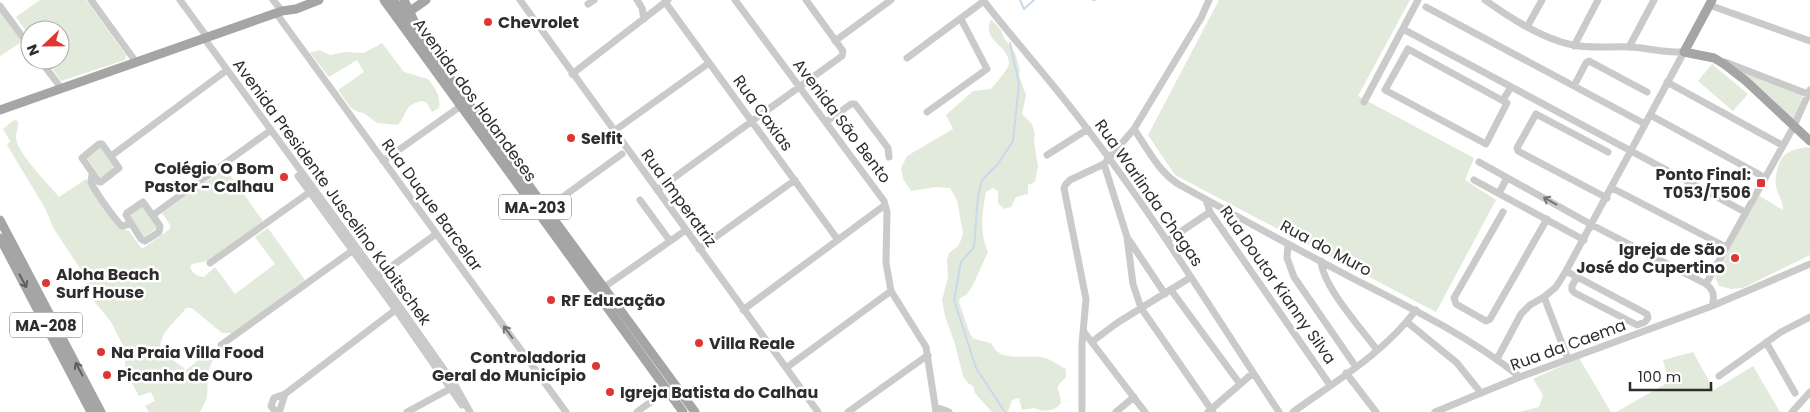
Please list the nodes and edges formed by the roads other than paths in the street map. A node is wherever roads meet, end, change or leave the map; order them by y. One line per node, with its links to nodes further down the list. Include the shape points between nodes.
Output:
1 (91, 0): 41 (street)
2 (180, 0): 33 (street, Avenida Presidente Juscelino Kubitschek)
3 (273, 0): 26 (street, Rua Duque Barcelar)
4 (304, 0): 26 (main road)
5 (319, 0): 26 (main road)
6 (384, 0): 27 (main road, Avenida dos Holandeses / MA-203)
7 (393, 0): 27 (main road, Avenida dos Holandeses / MA-203)
8 (404, 0): 27 (main road)
9 (426, 0): 27 (main road)
10 (520, 0): 45 (street, Rua Imperatriz)
11 (636, 0): 28 (street)
12 (735, 0): 48 (street, Avenida São Bento)
13 (806, 0): 34 (street)
14 (891, 0): 34 (street)
15 (984, 0): 29 (street); 63 (street, Rua Warlinda Chagas)
16 (1209, 0): 64 (street)
17 (1418, 0): 31 (street)
18 (1485, 0): 30 (street)
19 (1542, 0): 30 (street)
20 (1598, 0): 36 (street)
21 (1654, 0): 37 (street)
22 (667, 1): 28 (street); 42 (street, Rua Caxias)
23 (1711, 2): 35 (street); 38 (main road)
24 (0, 6): 32 (street)
25 (1426, 7): 47 (street)
26 (279, 12): 33 (main road); 75 (street, Rua Duque Barcelar)
27 (405, 17): 55 (main road, Avenida dos Holandeses / MA-203); 91 (main road, Avenida dos Holandeses / MA-203)
28 (644, 18): 45 (street)
29 (961, 19): 39 (street); 57 (street, via 987,69)
30 (1527, 27): 36 (street)
31 (1403, 29): 49 (street, via 1500,84); 54 (street)
32 (20, 33)
33 (203, 39): 41 (main road); 44 (street, Avenida Presidente Juscelino Kubitschek)
34 (835, 41): 48 (street, via 843,52 842,56)
35 (1810, 41)
36 (1574, 46): 37 (street)
37 (1629, 47): 38 (street)
38 (1684, 52): 40 (main road); 46 (street)
39 (907, 58)
40 (1714, 58): 52 (street); 62 (main road, via 1739,75)
41 (136, 62): 50 (main road)
42 (709, 63): 59 (street, Rua Caxias); 66 (street)
43 (47, 70): 50 (street)
44 (225, 72): 65 (street, Avenida Presidente Juscelino Kubitschek); 73 (street)
45 (572, 74): 66 (street, Rua Imperatriz)
46 (1667, 82): 58 (street); 68 (street)
47 (1574, 86): 51 (street, via 1589,61); 61 (street)
48 (799, 87): 59 (street); 60 (street, Avenida São Bento)
49 (1511, 87): 53 (street); 70 (street)
50 (60, 88): 56 (main road)
51 (1647, 92)
52 (1809, 92): 62 (street)
53 (1503, 100): 53 (street, via 1408,49 1385,90 1485,144 1507,105)
54 (1364, 102)
55 (461, 106): 75 (street); 149 (main road, Avenida dos Holandeses / MA-203)
56 (0, 110)
57 (927, 112)
58 (1650, 115): 61 (street); 79 (street)
59 (752, 121): 81 (street, Rua Caxias); 85 (street)
60 (826, 122): 74 (street, via 855,104 888,148); 90 (street, Avenida São Bento)
61 (1645, 124): 70 (street)
62 (1794, 126): 67 (main road); 68 (street)
63 (1088, 129): 72 (street); 76 (street, Rua Warlinda Chagas)
64 (1134, 129): 76 (street); 89 (street, Rua do Muro, via 1168,178)
65 (269, 132): 84 (street, Avenida Presidente Juscelino Kubitschek); 95 (street)
66 (614, 132): 85 (street, Rua Imperatriz)
67 (1810, 141)
68 (1782, 145): 79 (street)
69 (1608, 152): 87 (street, via 1536,114 1517,148)
70 (1631, 152): 83 (street); 94 (street)
71 (622, 154): 91 (street)
72 (1047, 155)
73 (111, 156): 78 (street, via 118,170 101,182); 78 (street, via 100,144 83,155 82,159)
74 (889, 157)
75 (384, 161): 101 (street, Rua Duque Barcelar)
76 (1107, 161): 102 (street); 105 (street, Rua Warlinda Chagas); 132 (street, via 1070,180 1064,188 1085,289)
77 (1480, 162): 80 (street)
78 (92, 174): 98 (street, via 93,186 117,220 122,226)
79 (1764, 177): 94 (street)
80 (1507, 178): 86 (street); 99 (street, one-way to 80)
81 (795, 180): 104 (street, Rua Caxias); 111 (street)
82 (1474, 180): 86 (street)
83 (1612, 188): 87 (street); 109 (street)
84 (312, 190): 110 (street, Avenida Presidente Juscelino Kubitschek); 113 (street)
85 (657, 190): 100 (street, Rua Imperatriz)
86 (1499, 193): 97 (street)
87 (1607, 198): 99 (street)
88 (640, 200): 107 (street)
89 (1206, 200): 92 (street, Rua Doutor Kianny Silva); 108 (street, Rua do Muro)
90 (885, 205): 104 (street); 121 (street, Avenida São Bento, via 886,263)
91 (546, 209): 120 (main road, Avenida dos Holandeses / MA-203)
92 (1210, 212): 105 (street); 147 (street, Rua Doutor Kianny Silva)
93 (1503, 212): 97 (street, via 1454,298 1456,304 1486,320 1490,319)
94 (1745, 212): 109 (street)
95 (153, 215): 98 (street, via 144,202 141,203 126,213); 98 (street, via 160,229 145,241)
96 (0, 220): 159 (main road, MA-208, one-way to 96)
97 (1547, 220): 106 (street)
98 (131, 224)
99 (1592, 225): 106 (street); 119 (street)
100 (686, 230): 107 (street); 111 (street, Rua Imperatriz)
101 (436, 234): 118 (street); 155 (street, Rua Duque Barcelar, one-way to 101)
102 (1127, 237): 122 (street); 127 (street, via 1133,284)
103 (0, 238): 158 (main road, MA-208, one-way to 158)
104 (838, 240): 128 (street)
105 (1167, 240): 116 (street, Rua Warlinda Chagas)
106 (1584, 240): 115 (street)
107 (670, 241): 120 (street)
108 (1288, 244): 112 (street, Rua do Muro); 140 (street, via 1287,258 1294,277)
109 (1726, 247): 119 (street)
110 (355, 249): 118 (street, Avenida Presidente Juscelino Kubitschek); 135 (street)
111 (699, 249): 128 (street, Rua Imperatriz)
112 (1321, 261): 129 (street, Rua do Muro); 136 (street, via 1332,289)
113 (210, 263)
114 (1810, 264): 123 (street, Rua da Caema)
115 (1566, 271): 117 (street); 124 (street, via 1556,287)
116 (1191, 277): 122 (street); 142 (street, Rua Warlinda Chagas)
117 (1577, 277): 117 (street, via 1647,314 1648,318 1636,325 1575,293 1572,286)
118 (376, 278): 126 (street, Avenida Presidente Juscelino Kubitschek)
119 (1709, 287): 123 (street, via 1722,295); 125 (street, via 1714,299)
120 (603, 288): 167 (main road, Avenida dos Holandeses / MA-203)
121 (891, 291): 137 (street, Avenida São Bento); 141 (street)
122 (1168, 292): 127 (street); 146 (street)
123 (1736, 296): 125 (street, Rua da Caema)
124 (1544, 297): 138 (street, via 1521,314); 139 (street)
125 (1712, 306): 139 (street, Rua da Caema)
126 (398, 308): 148 (street, Avenida Presidente Juscelino Kubitschek); 153 (street)
127 (1141, 308): 133 (street); 157 (street)
128 (743, 310): 141 (street, Rua Imperatriz)
129 (1416, 310): 131 (street); 138 (street, Rua do Muro)
130 (1810, 317): 134 (street)
131 (1407, 322): 136 (street); 151 (street, via 1457,363)
132 (1084, 332): 133 (street); 171 (street)
133 (1093, 341): 154 (street)
134 (1766, 342): 144 (street); 152 (street)
135 (221, 345)
136 (1377, 350): 140 (street)
137 (928, 355): 156 (street, Avenida São Bento); 169 (street)
138 (1497, 359): 145 (street, Rua do Muro)
139 (1568, 359): 145 (street, Rua da Caema)
140 (1356, 367): 143 (street)
141 (786, 368): 168 (street, Rua Imperatriz)
142 (1253, 373): 146 (street); 174 (street, Rua Warlinda Chagas)
143 (1346, 373): 147 (street); 176 (street)
144 (1719, 376)
145 (1520, 377): 151 (street, Rua da Caema)
146 (1240, 384): 157 (street)
147 (1330, 385): 175 (street)
148 (453, 387): 160 (street); 161 (street, Avenida Presidente Juscelino Kubitschek); 162 (street, Avenida Presidente Juscelino Kubitschek)
149 (668, 390): 165 (street); 166 (main road, Avenida dos Holandeses / MA-203)
150 (1810, 392): 178 (street)
151 (1481, 393): 177 (street, Rua da Caema)
152 (1795, 393)
153 (285, 394)
154 (1134, 397): 172 (street); 173 (street)
155 (558, 400): 163 (street); 164 (street, Rua Duque Barcelar)
156 (936, 410): 170 (street)
157 (1210, 411)
158 (92, 412)
159 (101, 412)
160 (407, 412)
161 (465, 412)
162 (470, 412)
163 (559, 412)
164 (566, 412)
165 (637, 412)
166 (683, 412)
167 (695, 412)
168 (818, 412)
169 (848, 412)
170 (949, 412)
171 (1082, 412)
172 (1116, 412)
173 (1145, 412)
174 (1279, 412)
175 (1294, 412)
176 (1376, 412)
177 (1435, 412)
178 (1792, 412)

